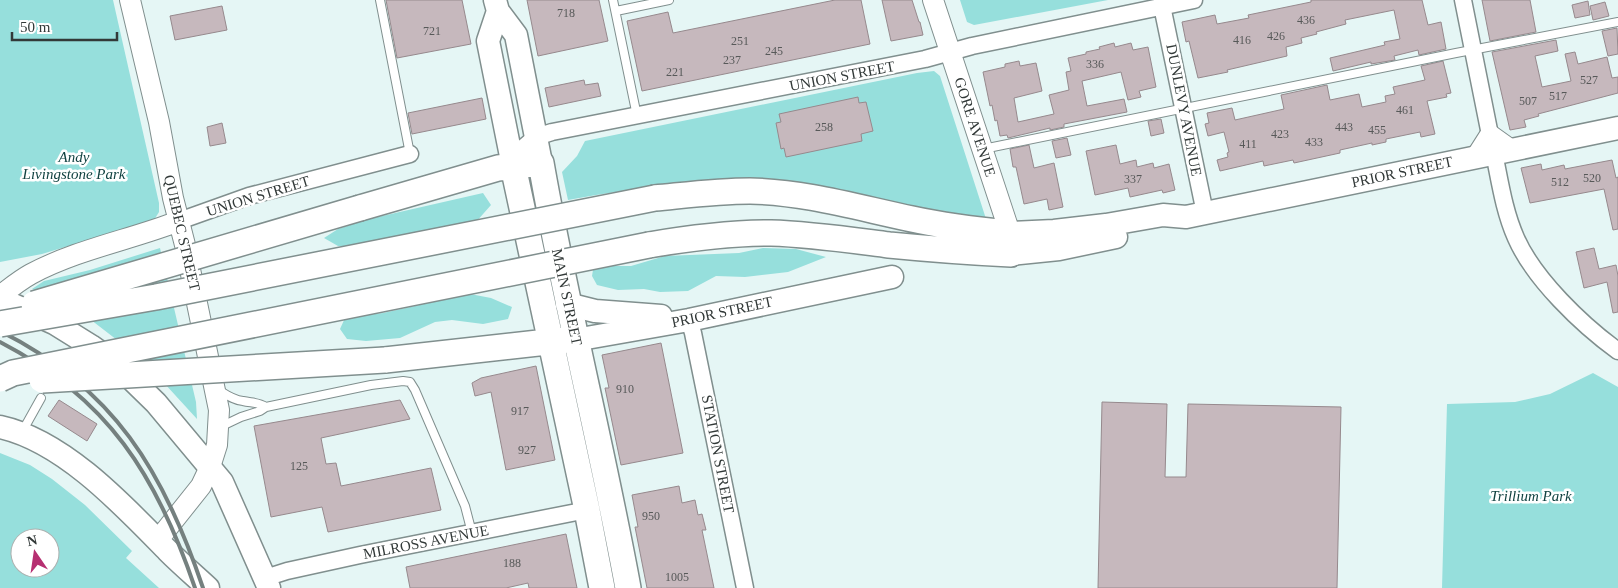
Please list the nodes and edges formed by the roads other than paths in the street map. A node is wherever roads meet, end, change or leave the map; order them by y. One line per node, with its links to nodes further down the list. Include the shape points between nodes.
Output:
1 (130, 0): 24 (street, QUEBEC STREET)
2 (380, 0): 20 (lane)
3 (613, 0): 10 (lane)
4 (669, 0): 10 (lane)
5 (933, 0): 13 (street, GORE AVENUE)
6 (1194, 0): 9 (street, UNION STREET)
7 (1463, 0): 12 (street)
8 (497, 6): 17 (main road, MAIN STREET, via 516,35); 22 (main road, MAIN STREET, via 488,41)
9 (1162, 6): 13 (street, UNION STREET); 14 (street, DUNLEVY AVENUE)
10 (616, 11): 15 (lane)
11 (1618, 22): 12 (lane)
12 (1473, 50): 14 (lane); 18 (street)
13 (951, 52): 15 (street, UNION STREET); 19 (street, GORE AVENUE)
14 (1183, 109): 19 (lane); 23 (street, DUNLEVY AVENUE)
15 (637, 116): 17 (street, UNION STREET)
16 (1618, 128): 18 (main road, PRIOR STREET)
17 (536, 137): 21 (main road, MAIN STREET); 22 (street, UNION STREET)
18 (1493, 149): 23 (main road, PRIOR STREET); 32 (street, via 1508,214 1525,254 1550,288)
19 (982, 150): 25 (street, GORE AVENUE)
20 (410, 154): 24 (street, UNION STREET, via 249,196)
21 (541, 163): 22 (main road); 28 (main road, MAIN STREET)
22 (504, 165): 29 (main road, bridge); 34 (main road, MAIN STREET)
23 (1195, 215): 25 (main road, PRIOR STREET, via 1163,215 1054,231)
24 (179, 221): 27 (street, UNION STREET, via 49,265 30,274); 37 (street, QUEBEC STREET)
25 (1010, 244): 31 (main road, bridge, via 954,227 789,195 706,193 655,198 175,294); 36 (main road, bridge, via 930,249 773,233 708,236 649,245 14,373)
26 (892, 277): 30 (main road, PRIOR STREET)
27 (0, 297): 43 (main road, via 54,323 115,363 156,403)
28 (568, 304): 30 (main road, via 595,311 679,316); 33 (main road, MAIN STREET)
29 (0, 313)
30 (689, 320): 33 (main road, PRIOR STREET); 51 (street, STATION STREET)
31 (0, 324)
32 (1611, 337): 35 (street)
33 (575, 340): 34 (main road, PRIOR STREET); 50 (main road, MAIN STREET, via 614,509)
34 (550, 342): 36 (main road, PRIOR STREET, bridge, via 385,360); 44 (main road, MAIN STREET)
35 (1618, 351)
36 (0, 381)
37 (216, 388): 39 (lane, via 235,399 258,402); 41 (street, QUEBEC STREET)
38 (41, 398): 42 (lane)
39 (266, 407): 41 (lane); 45 (lane, via 371,385 410,382 466,506)
40 (0, 427): 42 (main road)
41 (219, 428): 43 (street, QUEBEC STREET)
42 (21, 434): 46 (main road, via 56,451 86,473)
43 (210, 467): 46 (street, QUEBEC STREET, via 201,486); 47 (main road, via 222,482)
44 (587, 510): 45 (street, MILROSS AVENUE); 49 (main road, MAIN STREET)
45 (472, 533): 47 (street, MILROSS AVENUE, via 296,569)
46 (158, 540): 48 (main road)
47 (267, 583)
48 (208, 588)
49 (602, 588)
50 (628, 588)
51 (745, 588)

